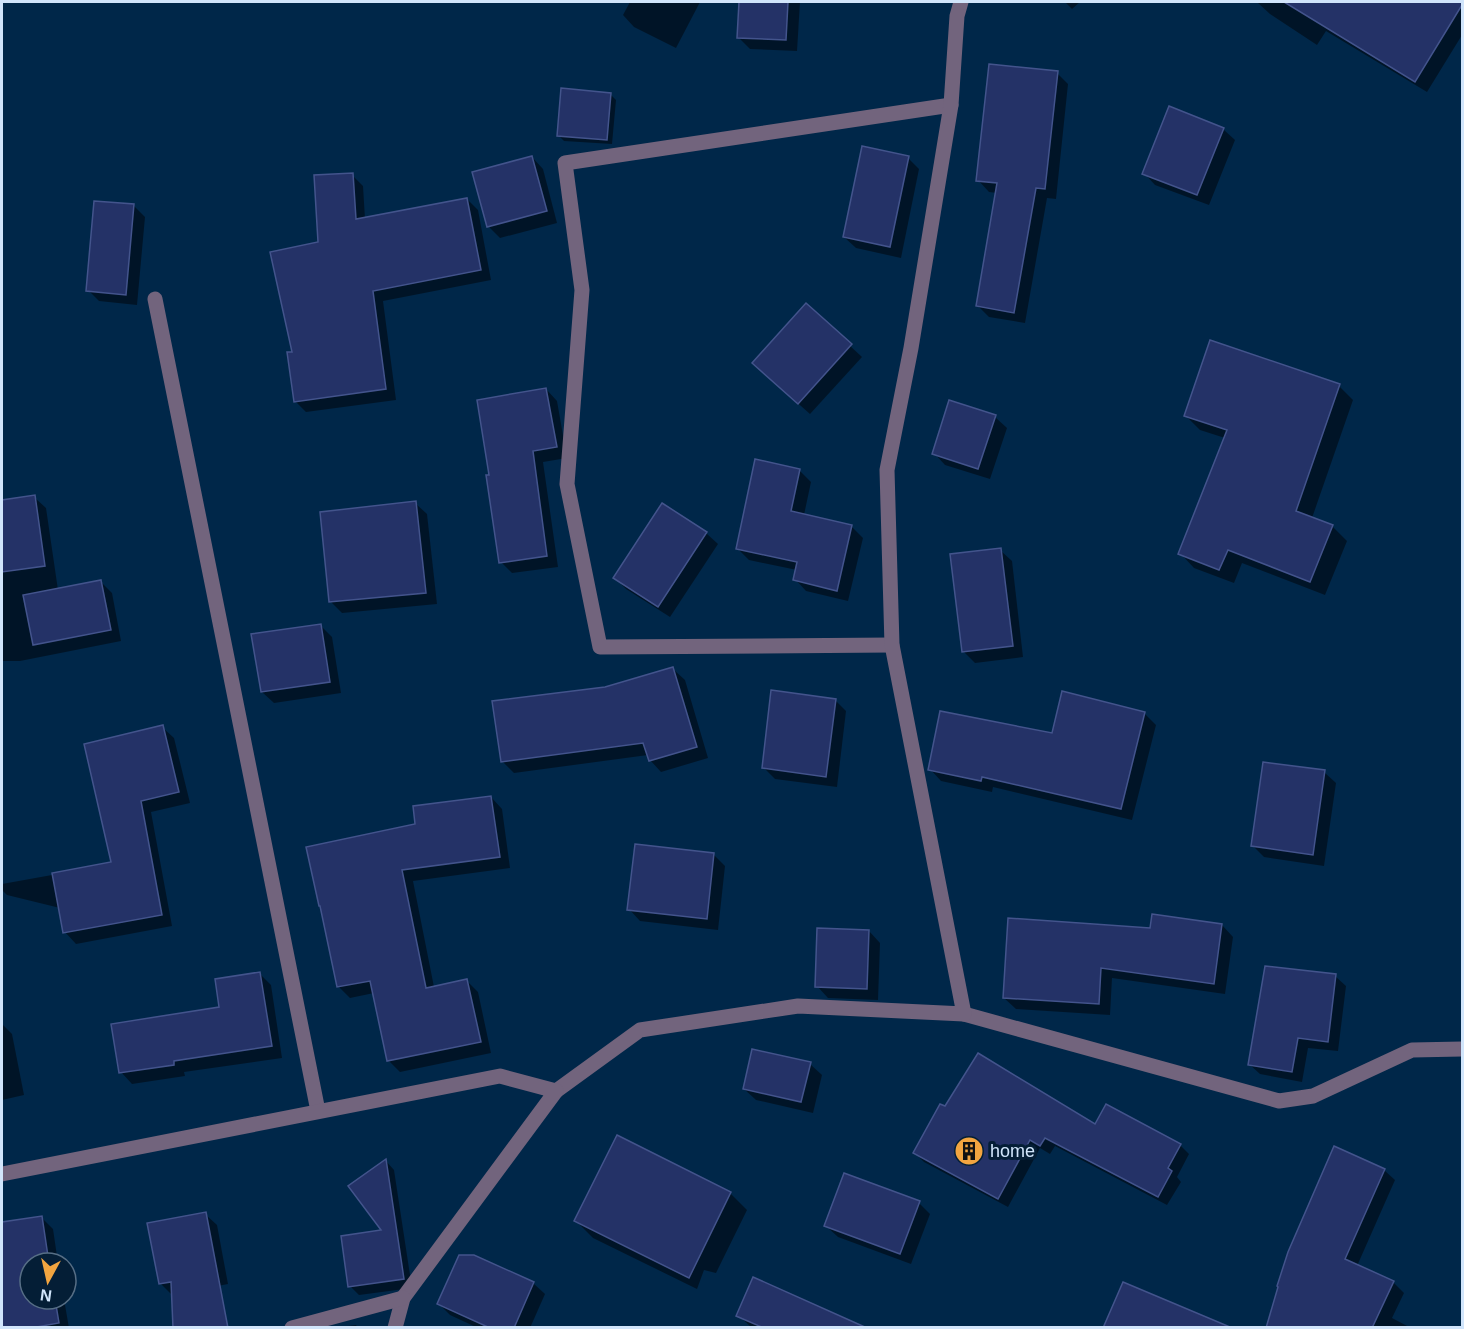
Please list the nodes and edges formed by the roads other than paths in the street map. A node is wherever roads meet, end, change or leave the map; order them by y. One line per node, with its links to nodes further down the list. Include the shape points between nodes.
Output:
1 (961, 2): 2 (street)
2 (951, 105): 4 (street, via 887,470); 4 (street, via 566,163 582,290 567,484 600,648)
3 (155, 299): 8 (street)
4 (892, 645): 5 (street)
5 (964, 1014): 6 (street, via 1279,1101 1313,1096 1412,1050); 7 (street, via 798,1006 640,1030)
6 (1462, 1049)
7 (556, 1091): 8 (street, via 500,1076); 10 (street)
8 (318, 1111): 9 (street)
9 (2, 1174)
10 (403, 1298): 11 (street); 12 (street)
11 (292, 1328)
12 (395, 1328)

